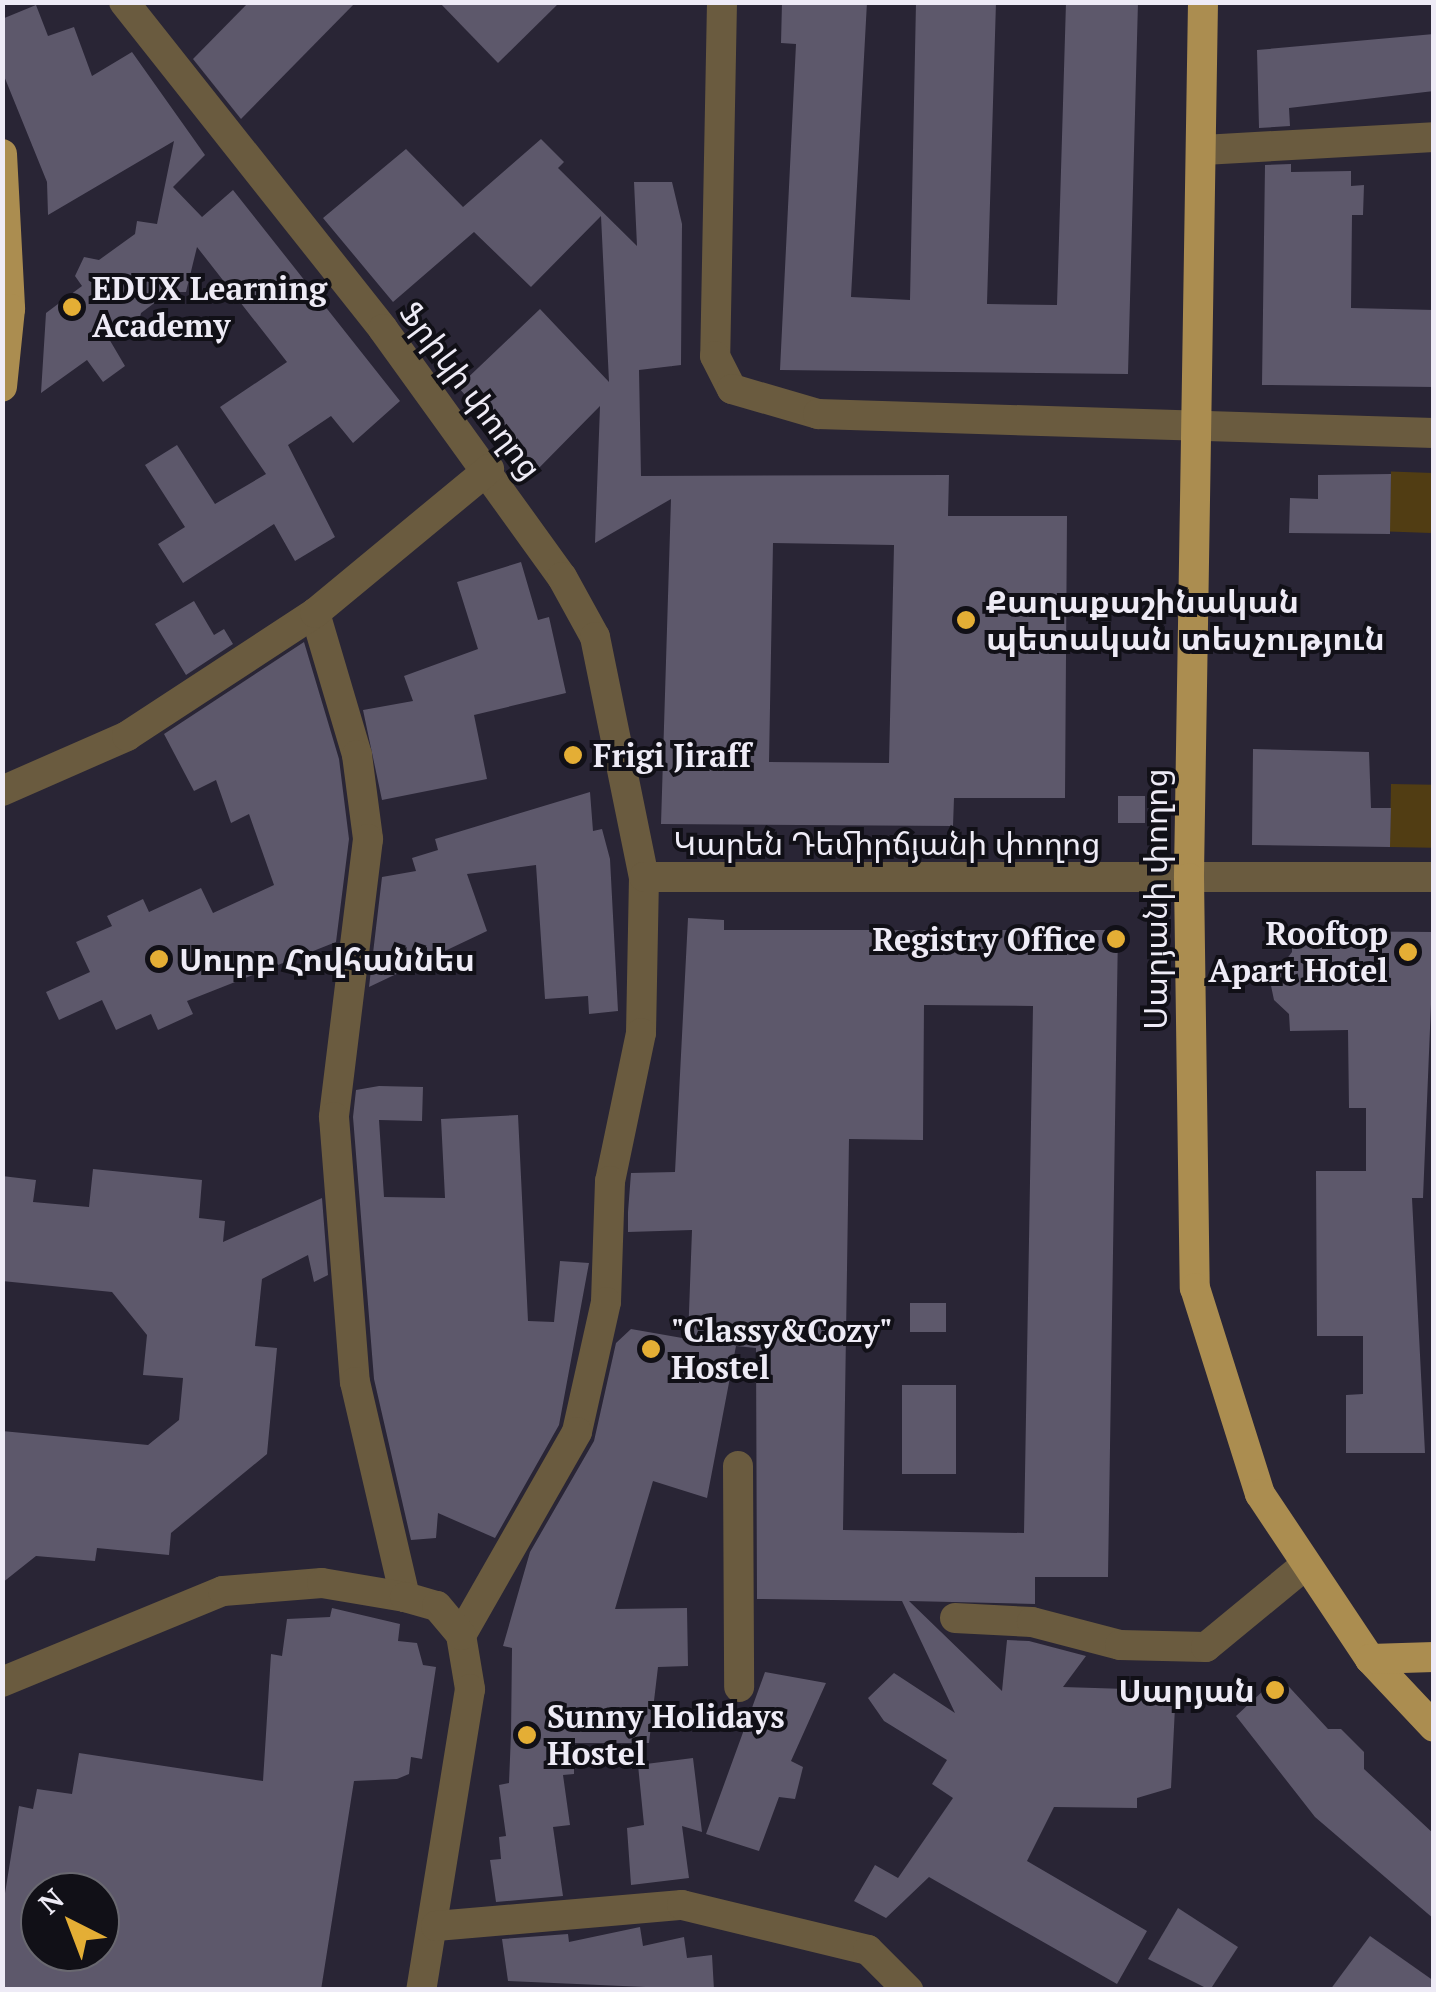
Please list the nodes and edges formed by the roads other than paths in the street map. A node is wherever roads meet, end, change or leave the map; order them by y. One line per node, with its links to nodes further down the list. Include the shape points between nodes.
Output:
1 (124, 2): 10 (street, Ֆրիկի փողոց)
2 (722, 2): 8 (street, via 715,356 732,389 818,414)
3 (1204, 2): 5 (main road, Սարյանի փողոց)
4 (1434, 137): 5 (street)
5 (1203, 150): 8 (main road, Սարյանի փողոց)
6 (2, 154): 7 (main road, via 10,309)
7 (2, 387)
8 (1192, 430): 9 (street); 15 (main road, Սարյանի փողոց)
9 (1434, 432)
10 (489, 469): 11 (street); 13 (street, Ֆրիկի փողոց, via 595,636)
11 (315, 613): 12 (street, via 127,736); 18 (street, via 346,707 368,839 334,1117 355,1382)
12 (2, 791)
13 (644, 877): 15 (street, Կարեն Դեմիրճյանի փողոց); 20 (street, Ֆրիկի փողոց, via 641,1032 610,1181 606,1302 578,1432)
14 (1434, 877): 15 (street, Կարեն Դեմիրճյանի փողոց)
15 (1189, 878): 17 (main road, Սարյանի փողոց, via 1196,1288 1260,1494)
16 (738, 1466): 24 (street)
17 (1303, 1567): 19 (street, via 1206,1648 1120,1646 1032,1622); 22 (main road, Սարյանի փողոց)
18 (405, 1597): 20 (street, via 437,1606); 23 (street, via 322,1583 223,1591)
19 (955, 1618)
20 (461, 1635): 27 (street, via 470,1688)
21 (1434, 1657): 22 (main road)
22 (1370, 1659): 25 (main road, Սարյանի փողոց)
23 (2, 1682)
24 (739, 1687)
25 (1422, 1700): 26 (main road, Սարյանի փողոց)
26 (1434, 1727)
27 (436, 1926): 28 (street, via 682,1905 868,1950); 29 (street)
28 (904, 1988)
29 (421, 1990)

